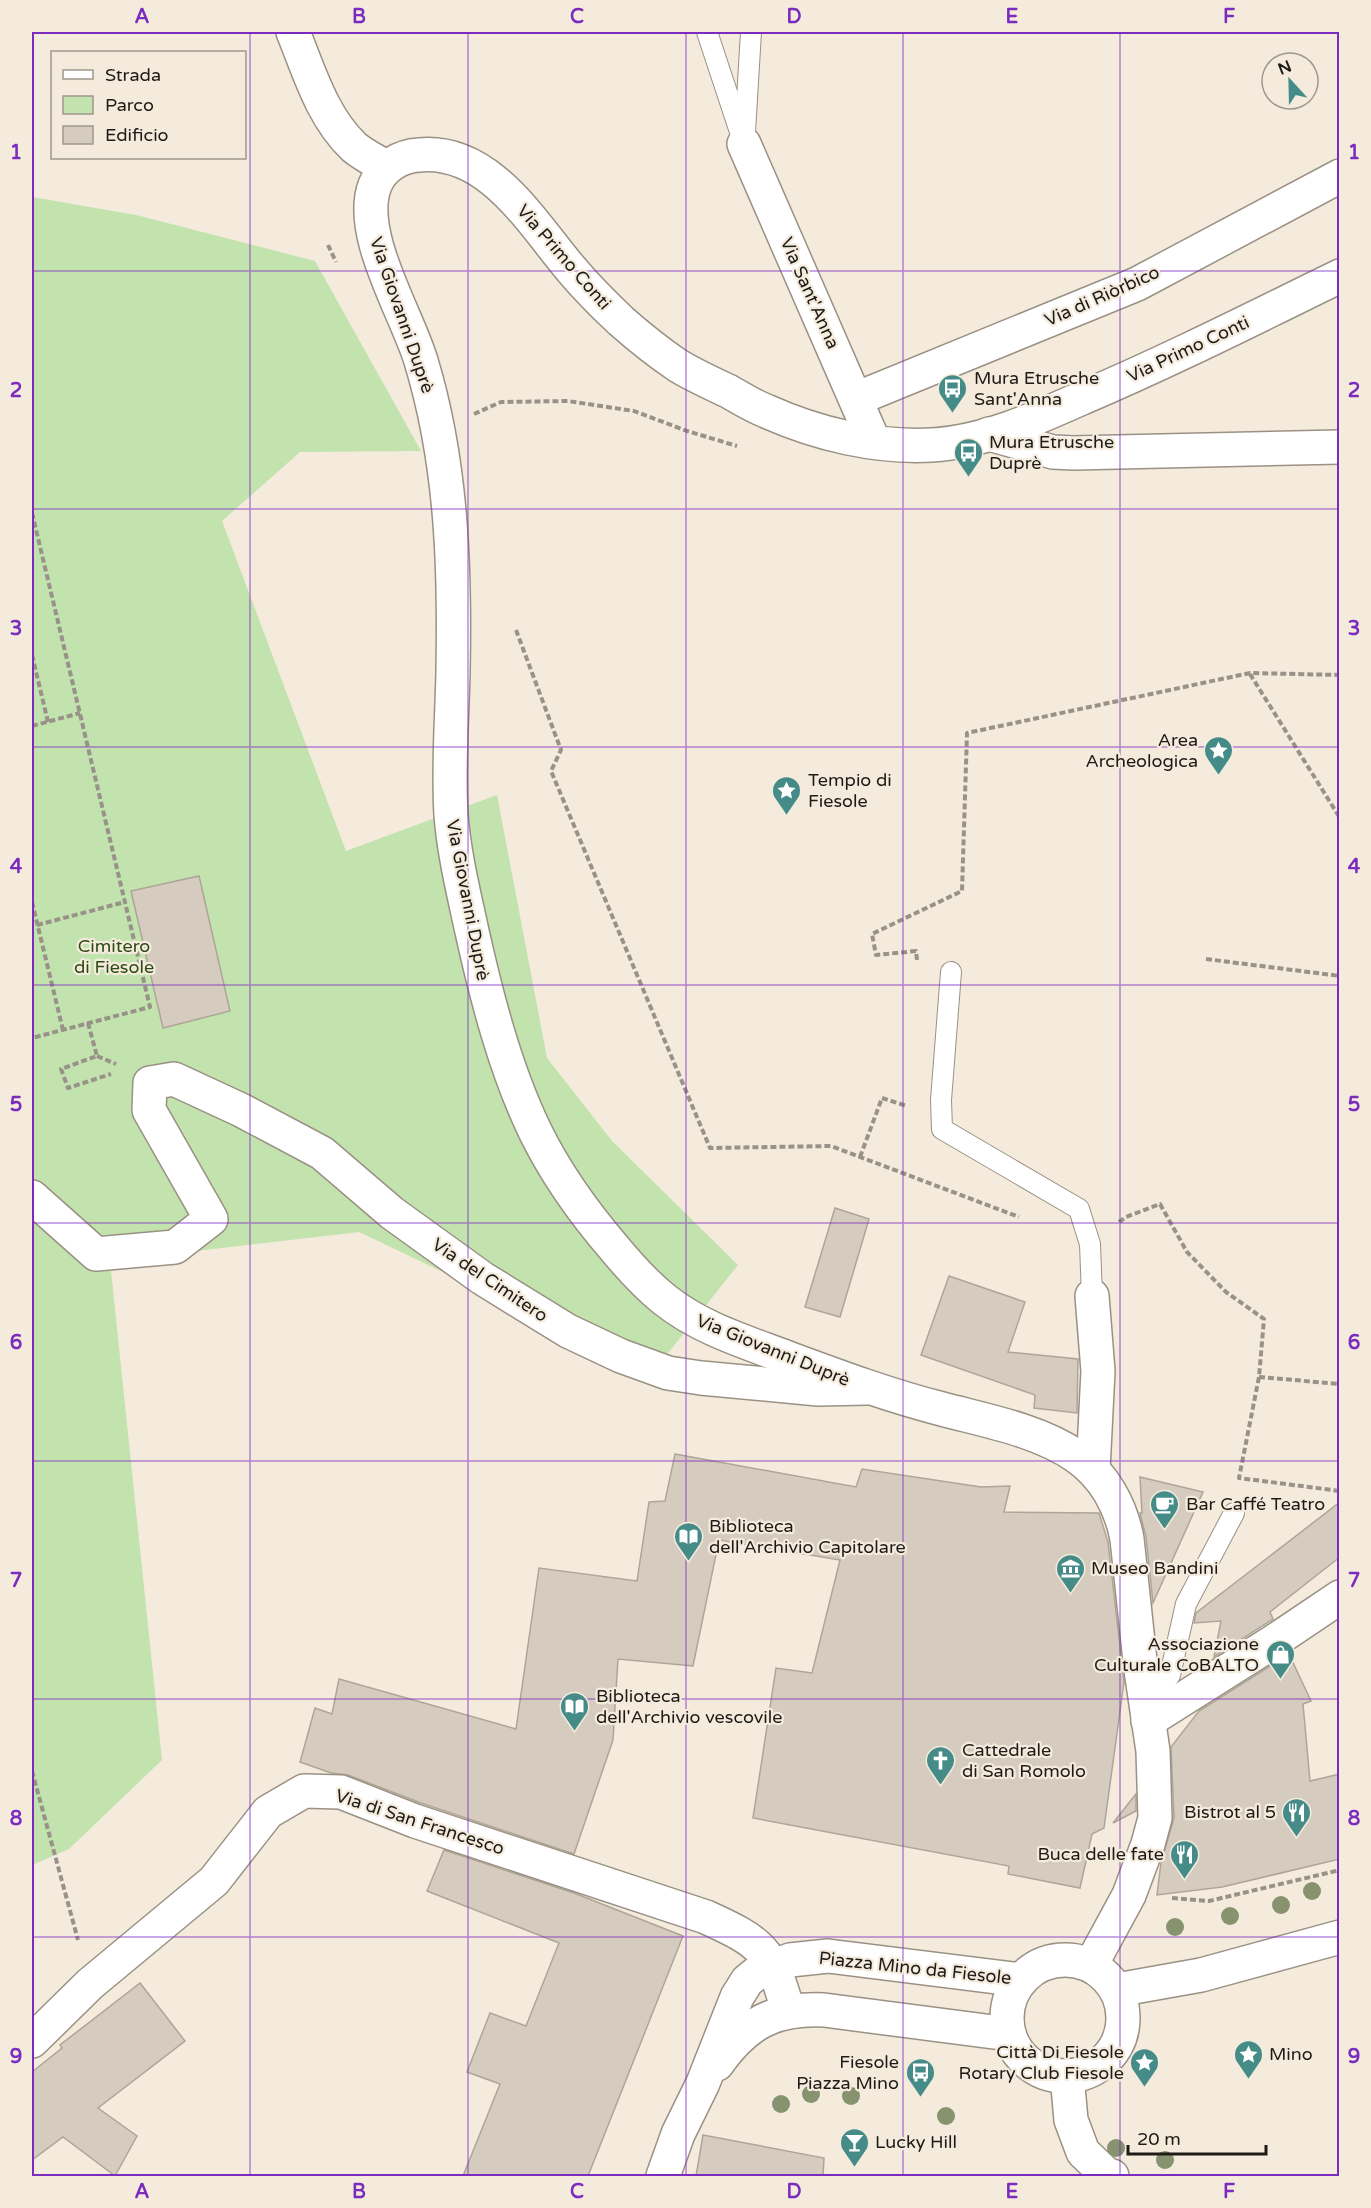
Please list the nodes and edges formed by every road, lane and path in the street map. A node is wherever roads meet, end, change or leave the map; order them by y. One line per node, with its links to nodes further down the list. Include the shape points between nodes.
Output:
1 (293, 32): 5 (street, via 336,126 355,148)
2 (707, 32): 4 (lane)
3 (751, 32): 4 (lane)
4 (744, 144): 8 (street, Via Sant'Anna)
5 (386, 168): 9 (street, Via Giovanni Duprè, via 375,185 370,224 419,355); 12 (street, Via Primo Conti, via 407,155 445,154 490,177 613,312 677,364 765,411 829,434)
6 (1340, 177): 8 (street, Via di Riòrbico, via 1137,284)
7 (1340, 276): 10 (street, Via Primo Conti, via 1158,365)
8 (856, 399): 12 (street, Via Sant'Anna)
9 (439, 429): 13 (path, via 501,402 568,401 634,411); 42 (street, Via Giovanni Duprè, via 450,512 454,586 450,787 454,841 481,975 535,1131 592,1222 634,1272 663,1299 720,1333)
10 (989, 434): 11 (street, via 1053,452 1074,453); 12 (street, Via Primo Conti, via 933,445)
11 (1336, 440)
12 (874, 442)
13 (743, 448)
14 (32, 513): 19 (path)
15 (516, 630): 35 (path, via 561,750 551,771 710,1148 831,1146)
16 (32, 655): 20 (path)
17 (1250, 673): 18 (path); 22 (path); 27 (path, via 967,733 962,891 872,934 876,955 916,951)
18 (1340, 675)
19 (80, 713): 20 (path); 24 (path)
20 (48, 722): 21 (path)
21 (32, 726)
22 (1340, 818)
23 (32, 902): 25 (path)
24 (125, 902): 25 (path); 30 (path, via 150,1007)
25 (37, 925): 31 (path)
26 (1206, 959): 29 (path)
27 (918, 962)
28 (951, 972): 38 (lane, via 942,1129 1079,1209)
29 (1340, 976)
30 (88, 1023): 31 (path); 33 (path, via 97,1056 61,1069 68,1088)
31 (63, 1030): 32 (path)
32 (32, 1038)
33 (117, 1072)
34 (909, 1095): 35 (path, via 907,1106 882,1098)
35 (860, 1157): 37 (path)
36 (32, 1197): 42 (street, Via del Cimitero, via 96,1254 175,1247 211,1219 149,1110 150,1083 174,1079 322,1153 392,1213 482,1278 568,1331 621,1356 668,1373 701,1378 818,1389)
37 (1024, 1219)
38 (1090, 1244): 39 (lane); 40 (path, via 1126,1217 1160,1204 1187,1252 1226,1292 1264,1319)
39 (1092, 1296): 43 (street, via 1098,1371)
40 (1259, 1377): 41 (path); 44 (path, via 1239,1478)
41 (1340, 1384)
42 (867, 1388): 43 (street, Via Giovanni Duprè, via 1047,1440)
43 (1093, 1470): 47 (street, Via Giovanni Duprè, via 1117,1503 1124,1520)
44 (1340, 1491)
45 (1234, 1513): 47 (lane, via 1186,1604 1170,1675)
46 (1340, 1597): 47 (street, via 1254,1655)
47 (1146, 1706): 50 (street, Via Giovanni Duprè, via 1153,1751 1155,1818)
48 (32, 1771): 51 (path)
49 (1340, 1870): 50 (path, via 1209,1901)
50 (1129, 1894): 54 (street, Via Giovanni Duprè)
51 (65, 1895)
52 (1340, 1937): 56 (street, via 1201,1975)
53 (773, 1965): 55 (street, Piazza Mino da Fiesole, via 828,1956); 57 (street); 59 (street, Via di San Francesco, via 754,1942 706,1917 415,1821 341,1792 304,1791 268,1812 214,1881 90,1984); 61 (street, Piazza Mino da Fiesole, via 747,1981 737,1997)
54 (1091, 1965): 55 (street, Piazza Mino da Fiesole, via 1053,1960 1035,1967); 56 (street, via 1106,1975)
55 (1021, 1980): 58 (street, Piazza Mino da Fiesole, via 1006,2014)
56 (1117, 1990): 60 (street, via 1124,2023 1120,2039 1099,2066)
57 (788, 2011): 58 (street, Piazza Mino da Fiesole, via 824,2010); 61 (street, Piazza Mino da Fiesole, via 758,2023 740,2037)
58 (1009, 2034): 60 (street, via 1030,2065)
59 (32, 2041)
60 (1067, 2076): 63 (street, via 1071,2120 1083,2152)
61 (703, 2083): 62 (street, Piazza Mino da Fiesole)
62 (663, 2176)
63 (1112, 2176)

